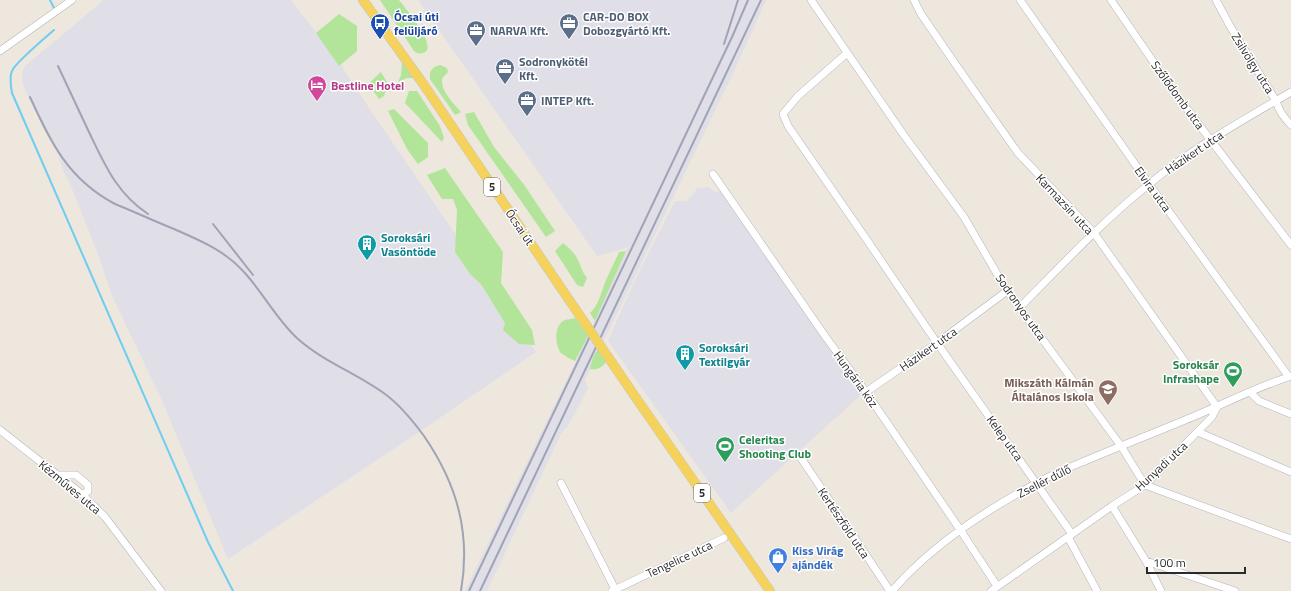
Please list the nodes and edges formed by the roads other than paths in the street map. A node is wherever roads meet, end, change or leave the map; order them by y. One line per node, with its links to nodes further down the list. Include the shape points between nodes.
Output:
1 (72, 0): 8 (street)
2 (363, 0): 45 (main road, Ócsai út / 5, bridge)
3 (811, 0): 9 (street, Sodronyos utca)
4 (914, 0): 16 (street, Karmazsin utca, via 921,14 1018,153)
5 (1020, 0): 15 (street, Elvira utca)
6 (1111, 0): 13 (street, Szőlődomb utca)
7 (1216, 0): 11 (street, Zsilvölgy utca)
8 (0, 51)
9 (846, 54): 18 (street, Sodronyos utca, via 964,217); 20 (street, Kelep utca, via 798,96 783,114 788,126)
10 (1291, 92): 11 (street, Házikert utca)
11 (1276, 101): 12 (street, Zsilvölgy utca, via 1284,118); 13 (street, Házikert utca)
12 (1291, 125)
13 (1210, 140): 15 (street, Házikert utca); 17 (street, Szőlődomb utca)
14 (713, 174): 22 (street, Hungária köz)
15 (1149, 184): 16 (street, Házikert utca); 21 (street, Elvira utca)
16 (1094, 233): 19 (street, Házikert utca); 24 (street, Karmazsin utca)
17 (1291, 245)
18 (1007, 291): 19 (street, Sodronyos utca); 20 (street, Házikert utca)
19 (1020, 306): 28 (street, Sodronyos utca)
20 (937, 344): 22 (street, Házikert utca); 33 (street, Kelep utca)
21 (1290, 377): 23 (street)
22 (866, 392): 37 (street, Hungária köz)
23 (1250, 392): 24 (street); 25 (street, via 1259,401)
24 (1217, 407): 27 (street, Hunyadi utca, via 1212,417); 28 (street, Zsellér dűlő)
25 (1291, 414)
26 (0, 430): 31 (street, Kézműves utca)
27 (1198, 432): 30 (street); 34 (street, Hunyadi utca)
28 (1121, 446): 33 (street, Zsellér dűlő); 34 (street, Sodronyos utca)
29 (799, 455): 46 (street, Kertészföld utca)
30 (1291, 472)
31 (58, 475): 35 (street, Kézműves utca); 35 (street, via 76,475 88,485 88,491)
32 (562, 483): 43 (street)
33 (1037, 483): 37 (street, Zsellér dűlő); 38 (street, Kelep utca)
34 (1145, 485): 36 (street, Hunyadi utca); 40 (street)
35 (83, 495): 44 (street, Kézműves utca, via 106,517)
36 (1112, 506): 38 (street, Hunyadi utca); 41 (street)
37 (961, 531): 42 (street, Hungária köz); 46 (street, Zsellér dűlő, via 925,557)
38 (1070, 536): 42 (street, Hunyadi utca); 47 (street, Kelep utca)
39 (724, 538): 43 (street, Tengelice utca)
40 (1291, 539)
41 (1146, 561): 48 (street); 49 (street)
42 (994, 589)
43 (614, 590)
44 (161, 591)
45 (770, 591)
46 (891, 591)
47 (1098, 591)
48 (1162, 591)
49 (1234, 591)

